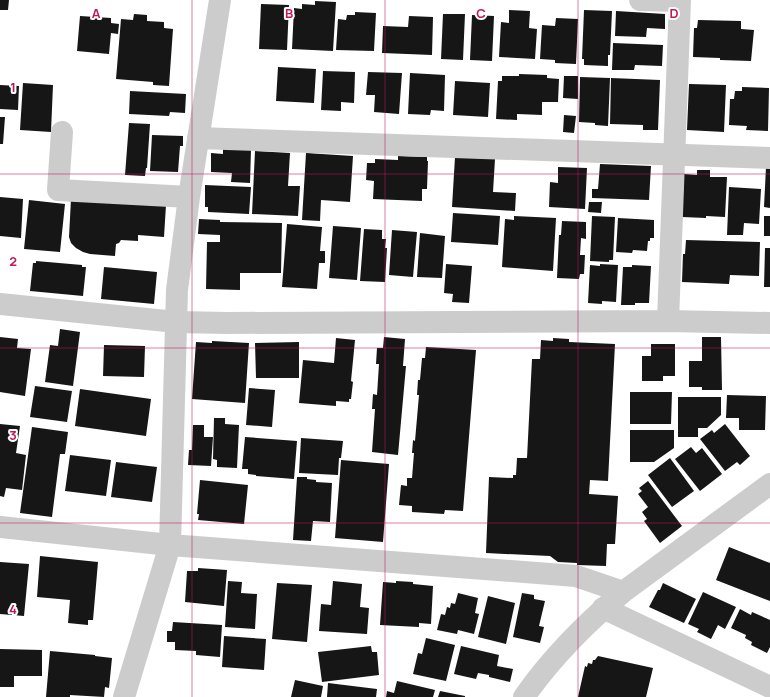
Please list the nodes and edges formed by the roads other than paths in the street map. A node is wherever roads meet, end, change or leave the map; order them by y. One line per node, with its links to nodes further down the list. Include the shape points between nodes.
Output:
1 (220, 0): 5 (street)
2 (640, 0): 3 (street)
3 (680, 1): 6 (street)
4 (62, 132): 8 (street, via 58,190)
5 (198, 138): 6 (street); 8 (street)
6 (673, 154): 7 (street); 10 (street)
7 (770, 158)
8 (189, 197): 11 (street, via 177,290)
9 (0, 304): 11 (street)
10 (668, 321): 11 (street); 12 (street)
11 (176, 322): 15 (street)
12 (770, 323)
13 (770, 484): 16 (street)
14 (0, 527): 15 (street)
15 (170, 545): 16 (street, via 576,576); 19 (street)
16 (623, 592): 17 (street)
17 (603, 608): 18 (street); 20 (street, via 560,651)
18 (770, 687)
19 (124, 697)
20 (524, 697)

